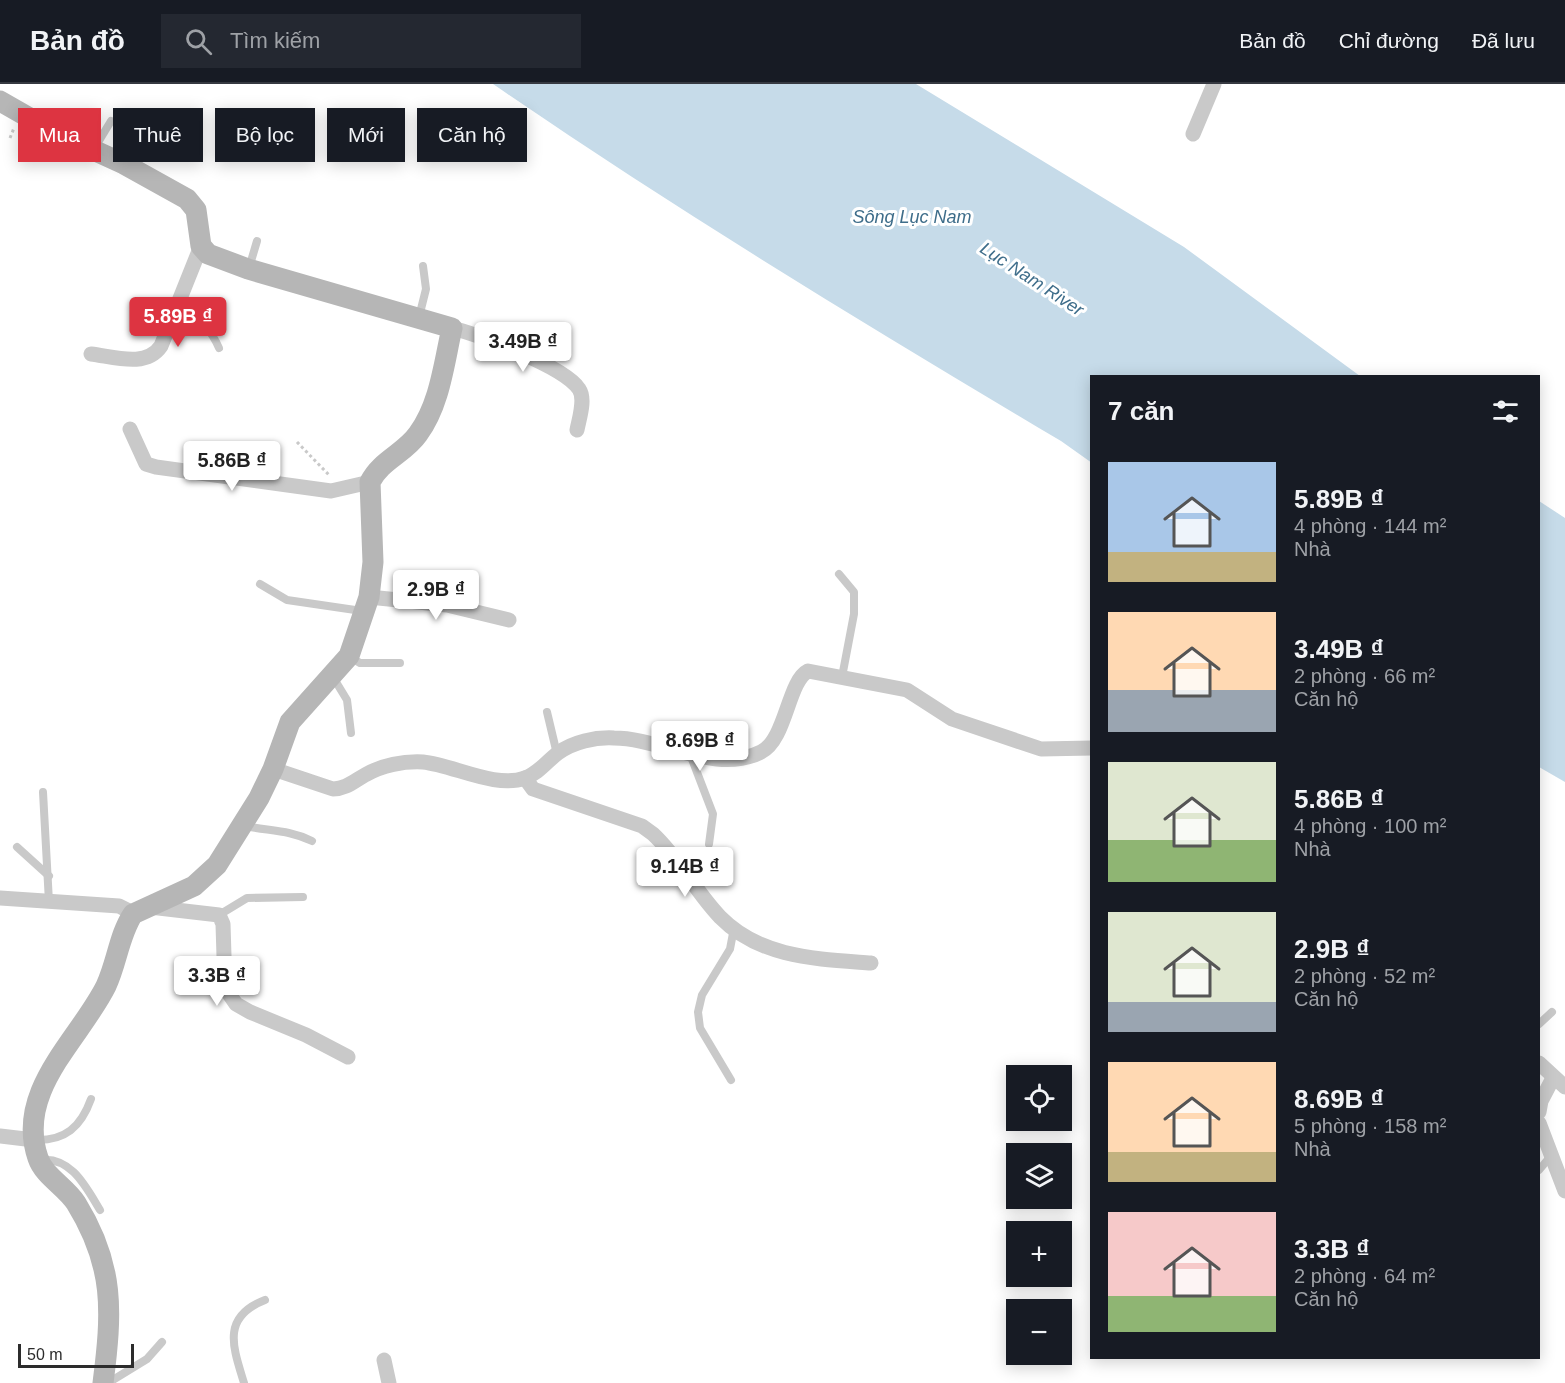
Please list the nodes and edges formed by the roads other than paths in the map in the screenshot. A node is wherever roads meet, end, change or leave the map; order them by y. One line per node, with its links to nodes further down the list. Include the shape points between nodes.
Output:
1 (1214, 84): 5 (street)
2 (0, 101): 3 (street)
3 (18, 111)
4 (111, 121): 6 (lane)
5 (1193, 134)
6 (101, 137)
7 (101, 154): 8 (street)
8 (124, 164): 10 (street, via 192,203)
9 (257, 242): 12 (lane)
10 (201, 246): 12 (street, via 208,254); 13 (street)
11 (423, 266): 14 (lane, via 426,289)
12 (248, 269): 14 (street)
13 (180, 301): 17 (lane, via 207,328); 18 (street, via 155,356 144,360)
14 (419, 317): 16 (street)
15 (557, 327): 19 (lane)
16 (452, 328): 19 (street); 22 (street, via 434,405 424,424 410,444 387,460)
17 (219, 348)
18 (91, 354)
19 (529, 358): 21 (street, via 564,376 579,389 582,397)
20 (130, 429): 22 (street, via 146,464 156,467 266,480 303,489 339,489)
21 (577, 430)
22 (370, 482): 25 (street, via 373,562)
23 (839, 574): 30 (lane, via 854,592 854,614)
24 (260, 584): 25 (lane, via 287,600)
25 (367, 604): 26 (street, via 447,605); 27 (street)
26 (509, 620)
27 (349, 656): 28 (lane, via 360,663); 29 (street)
28 (400, 663)
29 (333, 677): 32 (lane, via 347,700); 36 (street, via 290,722)
30 (842, 677): 33 (street, via 907,690 952,719 1041,749); 34 (street, via 818,671 803,673 773,742 763,752 727,758)
31 (547, 712): 35 (lane)
32 (351, 733)
33 (1090, 748)
34 (690, 753): 35 (street, via 613,737 584,741); 41 (lane, via 713,814)
35 (557, 754): 37 (street)
36 (273, 770): 37 (street, via 333,789 342,789 382,767 422,762 485,778); 39 (street)
37 (525, 778): 49 (street, via 533,789 642,826 653,834 720,917)
38 (43, 792): 43 (lane)
39 (244, 825): 40 (lane, via 268,831 286,830); 47 (street, via 217,865 194,886)
40 (312, 840)
41 (709, 844)
42 (17, 848): 43 (lane)
43 (49, 876): 46 (lane)
44 (0, 897): 46 (street)
45 (303, 897): 48 (lane, via 247,898)
46 (49, 902): 47 (street)
47 (142, 910): 48 (street); 61 (street, via 106,985 42,1089 34,1113)
48 (219, 915): 53 (street, via 229,996 250,1012)
49 (734, 928): 50 (street, via 769,948 801,958); 55 (lane, via 730,949 702,995 698,1012 700,1029)
50 (871, 963)
51 (1552, 1012): 52 (lane)
52 (1540, 1023)
53 (348, 1058)
54 (1540, 1064): 56 (street)
55 (731, 1080)
56 (1559, 1083): 58 (street)
57 (91, 1099): 61 (lane, via 86,1115 67,1135)
58 (1540, 1106)
59 (1540, 1126): 62 (street)
60 (0, 1136): 61 (street)
61 (36, 1150): 65 (lane, via 66,1165); 69 (street, via 75,1201 100,1250 109,1293)
62 (1550, 1157): 63 (lane); 64 (street)
63 (1540, 1169)
64 (1565, 1191)
65 (100, 1210)
66 (265, 1300): 71 (lane, via 241,1313 234,1329 233,1343)
67 (162, 1342): 70 (lane, via 147,1359)
68 (384, 1360): 72 (street)
69 (103, 1383)
70 (108, 1383)
71 (244, 1383)
72 (388, 1383)

